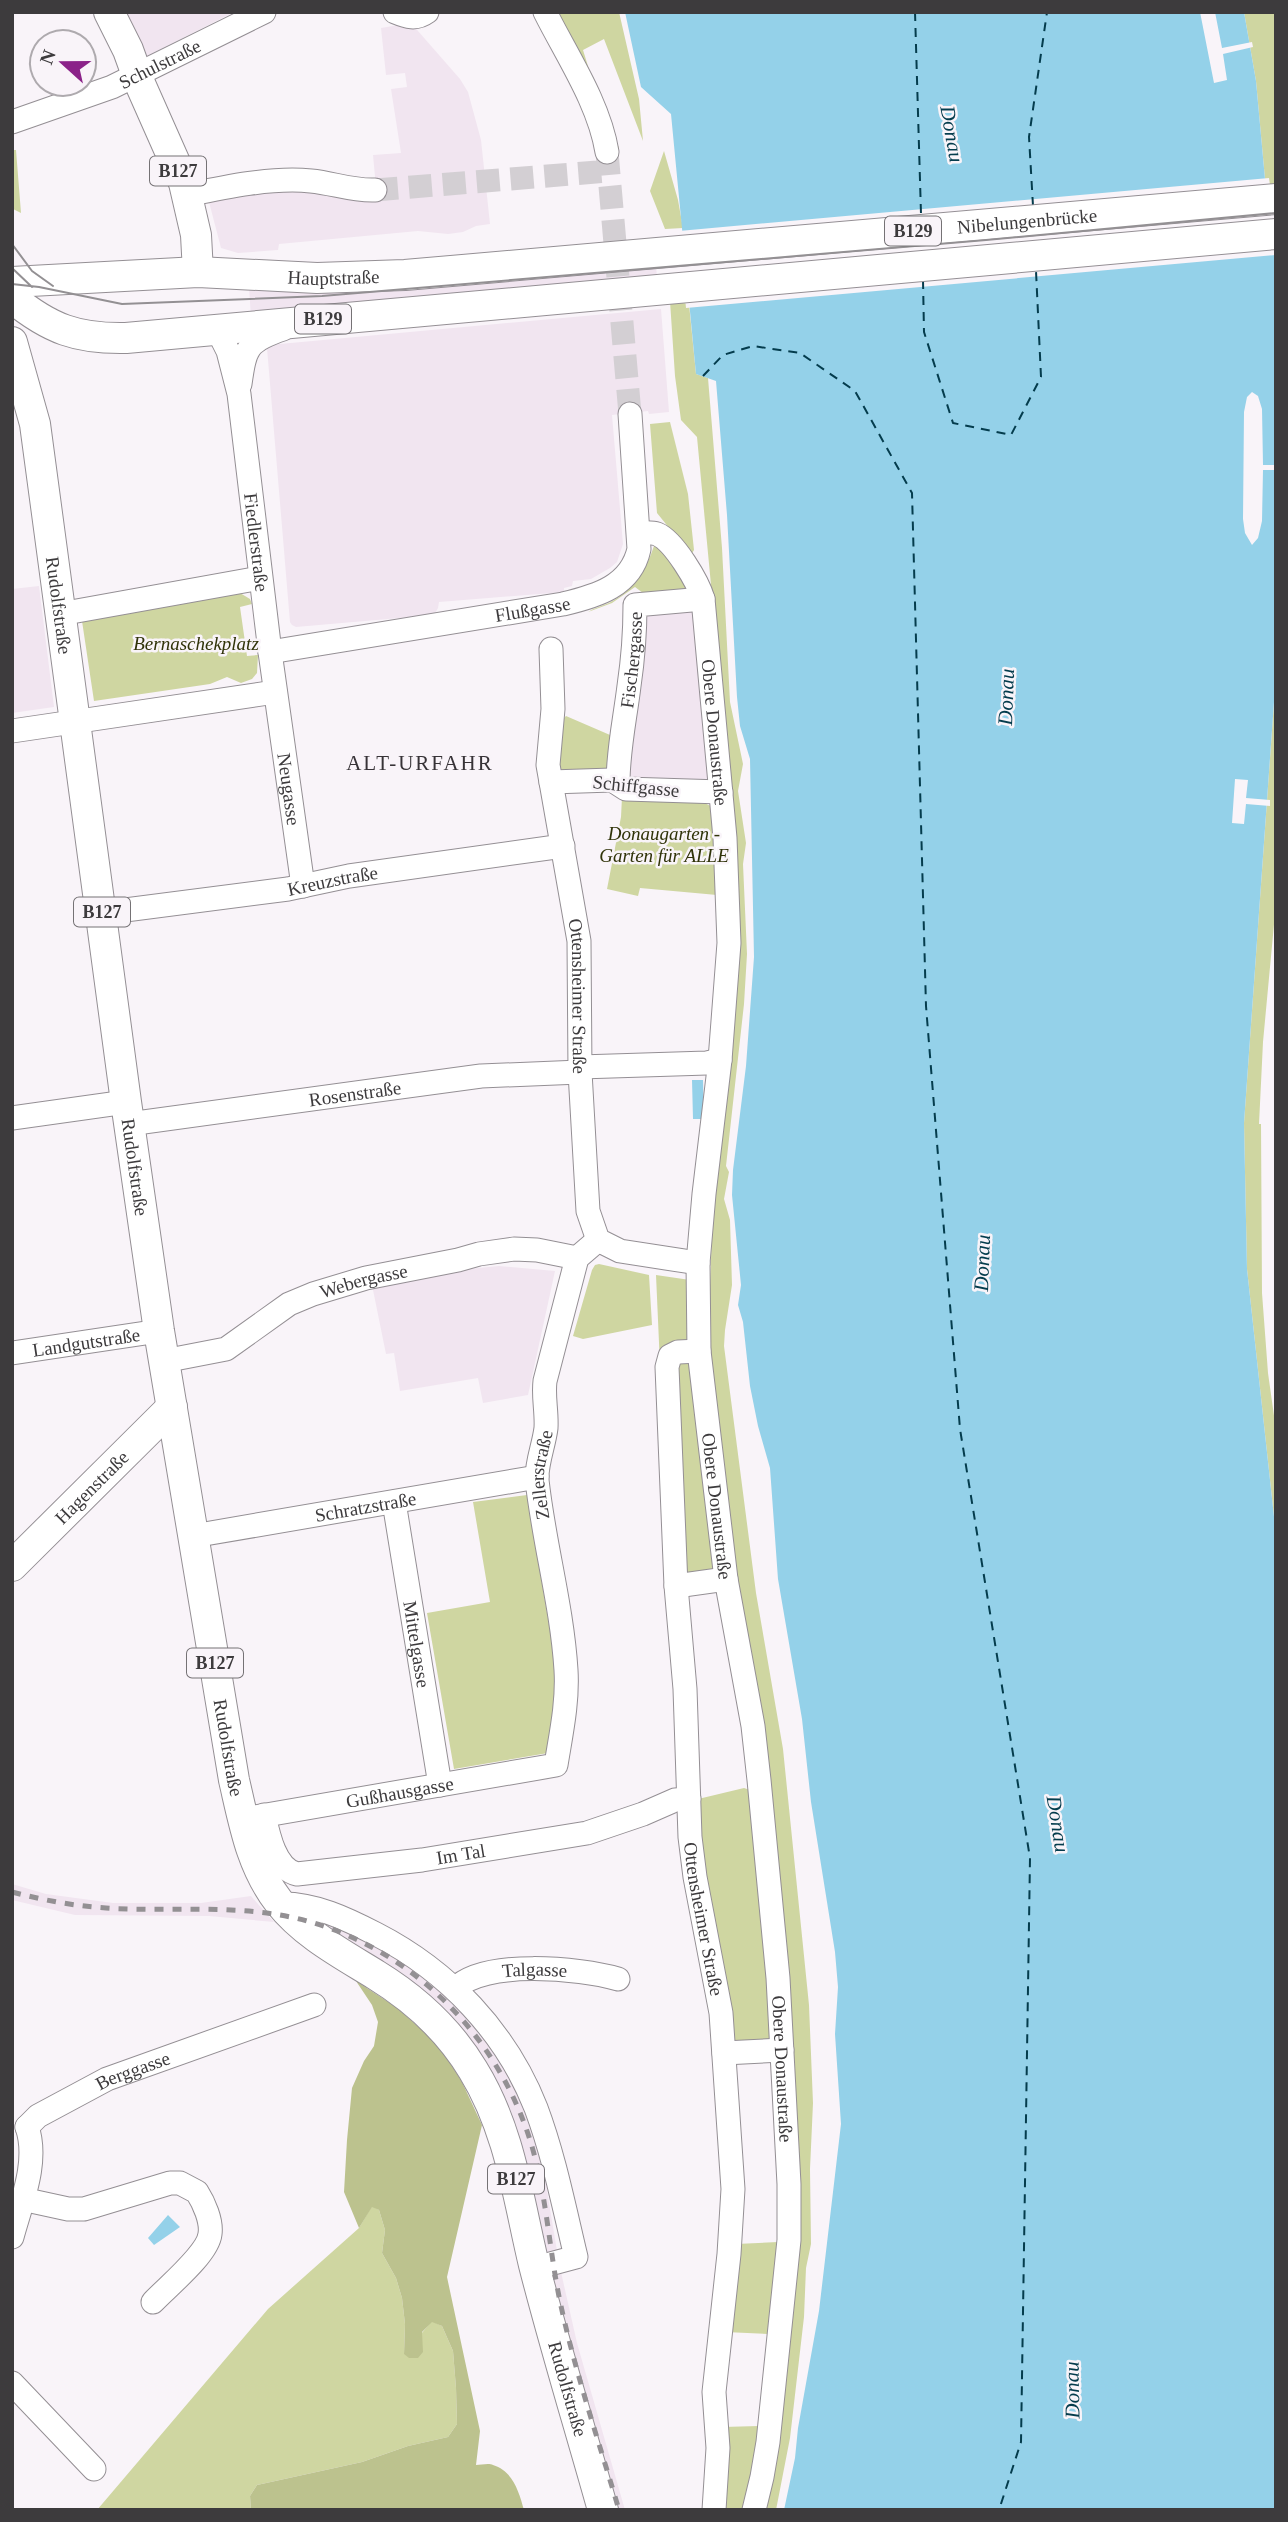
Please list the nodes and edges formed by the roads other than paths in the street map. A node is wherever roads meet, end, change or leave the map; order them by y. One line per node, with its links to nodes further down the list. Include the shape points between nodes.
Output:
1 (109, 12): 4 (main road, B127)
2 (264, 12): 4 (street, Schulstraße)
3 (545, 12): 6 (street, via 594,109)
4 (137, 75): 5 (street, Schulstraße); 8 (main road, B127)
5 (12, 122)
6 (607, 152)
7 (375, 190): 8 (street, via 301,180)
8 (187, 195): 12 (main road, B127)
9 (1276, 199): 11 (main road, Nibelungenbrücke / B129)
10 (1276, 234): 14 (main road, Nibelungenbrücke / B129)
11 (655, 254): 12 (main road, Hauptstraße / B129, via 351,278)
12 (198, 272): 13 (main road, Hauptstraße / B129)
13 (12, 282)
14 (658, 289): 16 (main road, Hauptstraße / B129)
15 (12, 298): 17 (main road)
16 (310, 320): 18 (main road, Hauptstraße / B129); 20 (street, Fiedlerstraße, via 253,342 244,357)
17 (59, 329): 18 (main road, Hauptstraße / B129, via 90,338); 22 (main road, Rudolfstraße / B127, via 38,344 33,356)
18 (213, 330): 20 (street, Fiedlerstraße, via 224,341)
19 (12, 342): 22 (main road, Rudolfstraße / B127)
20 (239, 394): 24 (street, Fiedlerstraße)
21 (630, 414): 23 (street, Flußgasse)
22 (34, 419): 26 (main road, Rudolfstraße / B127)
23 (639, 533): 25 (street, Obere Donaustraße, via 663,538 690,570); 28 (street, Flußgasse, via 630,573 610,589 581,600)
24 (260, 578): 26 (street); 28 (street, Fiedlerstraße)
25 (703, 599): 33 (street, Fischergasse, via 635,605); 34 (street, Obere Donaustraße)
26 (60, 614): 30 (main road, Rudolfstraße / B127)
27 (551, 649): 32 (street, Ottensheimer Straße)
28 (270, 652): 29 (street, Fiedlerstraße)
29 (275, 692): 30 (street); 36 (street, Neugasse)
30 (76, 723): 31 (street); 37 (main road, Rudolfstraße / B127)
31 (12, 732)
32 (551, 782): 33 (street, Schiffgasse); 35 (street, Ottensheimer Straße)
33 (618, 783): 34 (street, Schiffgasse, via 625,789)
34 (721, 792): 38 (street, Obere Donaustraße, via 729,943)
35 (562, 846): 36 (street, Kreuzstraße); 39 (street, Ottensheimer Straße, via 579,941)
36 (303, 886): 37 (street, Kreuzstraße)
37 (102, 913): 40 (main road, Rudolfstraße / B127)
38 (720, 1060): 39 (street, Rosenstraße); 44 (street, Obere Donaustraße)
39 (580, 1070): 40 (street, Rosenstraße); 42 (street, Ottensheimer Straße, via 588,1211)
40 (127, 1113): 41 (street, Rosenstraße); 45 (main road, Rudolfstraße / B127)
41 (12, 1118)
42 (598, 1240): 43 (street); 44 (street, via 620,1251)
43 (576, 1258): 48 (street, Webergasse, via 514,1249 366,1278 289,1304 226,1349); 50 (street, Zellerstraße, via 545,1381 546,1431)
44 (698, 1263): 46 (street, Obere Donaustraße)
45 (159, 1331): 47 (street, Landgutstraße); 48 (main road, Rudolfstraße / B127)
46 (699, 1351): 54 (street, Obere Donaustraße); 55 (street, Ottensheimer Straße, via 678,1352 670,1356 667,1367)
47 (12, 1353)
48 (164, 1361): 49 (main road, Rudolfstraße / B127)
49 (172, 1407): 52 (main road, Rudolfstraße / B127); 53 (main road, Hagenstraße)
50 (537, 1477): 51 (street, Schratzstraße); 56 (street, Zellerstraße, via 566,1672)
51 (394, 1502): 52 (street, Schratzstraße); 57 (street, Mittelgasse)
52 (193, 1536): 59 (main road, Rudolfstraße / B127)
53 (12, 1566)
54 (726, 1580): 55 (street); 64 (street, Obere Donaustraße, via 757,1761)
55 (676, 1586): 58 (street, Ottensheimer Straße)
56 (556, 1765): 57 (street, Gußhausgasse)
57 (440, 1785): 59 (street, Gußhausgasse)
58 (689, 1799): 59 (street, Im Tal, via 587,1833 422,1860 296,1874 282,1864 267,1831); 65 (street, Ottensheimer Straße, via 695,1877 717,1987)
59 (253, 1817): 60 (main road, Rudolfstraße / B127, via 254,1860)
60 (280, 1904): 62 (street, via 316,1908 362,1927 419,1959); 69 (main road, Rudolfstraße / B127, via 326,1944 415,2002 459,2049 485,2089 505,2138)
61 (618, 1979): 62 (street, Talgasse, via 525,1969 475,1975)
62 (455, 1989): 69 (street, via 510,2055 536,2108 554,2164 576,2257)
63 (314, 2005): 66 (street, Berggasse, via 143,2064)
64 (782, 2050): 65 (street); 75 (street, Obere Donaustraße, via 789,2240 768,2442)
65 (724, 2053): 74 (street, Ottensheimer Straße, via 733,2189 714,2392 718,2448)
66 (20, 2127): 67 (street, Berggasse, via 32,2141)
67 (22, 2199): 68 (street, Berggasse); 70 (street, via 84,2209 170,2183 197,2192 210,2236)
68 (12, 2237)
69 (535, 2268): 73 (main road, Rudolfstraße / B127)
70 (153, 2302)
71 (12, 2384): 72 (street)
72 (94, 2469)
73 (603, 2510)
74 (714, 2510)
75 (754, 2510)

